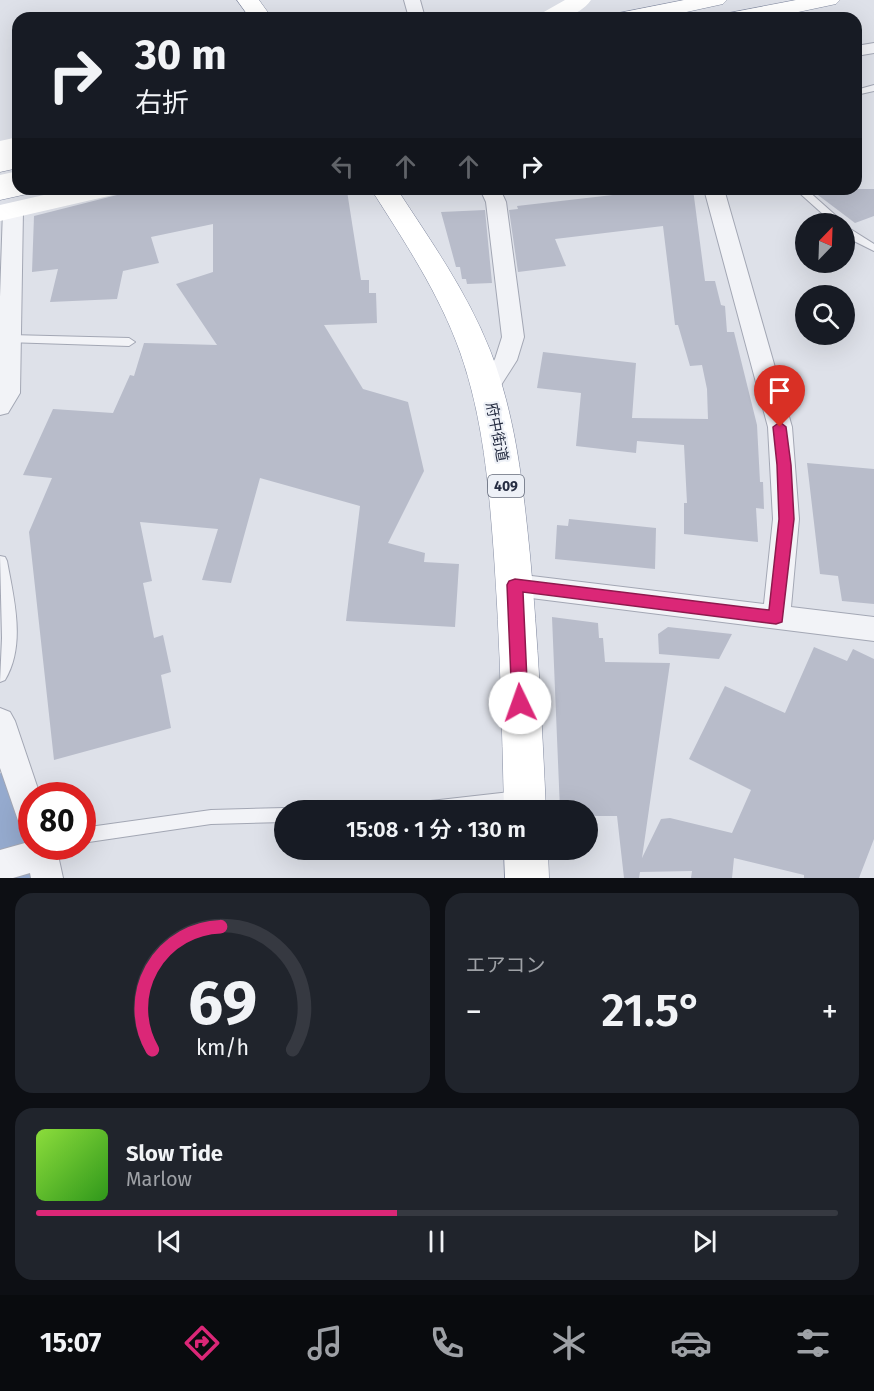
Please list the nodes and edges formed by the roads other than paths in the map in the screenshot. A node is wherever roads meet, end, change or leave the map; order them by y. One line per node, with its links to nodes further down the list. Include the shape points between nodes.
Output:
1 (580, 0): 5 (main road)
2 (658, 0): 6 (main road)
3 (716, 0): 7 (main road)
4 (829, 0): 8 (main road)
5 (560, 12)
6 (633, 12)
7 (657, 12)
8 (768, 12)
9 (52, 195): 14 (main road)
10 (388, 195): 20 (main road, 府中街道 / 409, via 445,284 475,348)
11 (493, 195): 20 (street, via 513,337 506,360)
12 (716, 195): 24 (street, via 780,427 786,519)
13 (807, 195): 15 (lane)
14 (8, 200): 18 (street)
15 (827, 213)
16 (855, 237): 17 (lane)
17 (874, 248)
18 (10, 339): 19 (lane); 21 (street, via 8,393)
19 (129, 342)
20 (488, 387): 23 (main road, 府中街道 / 409, via 504,471)
21 (0, 406)
22 (0, 561): 26 (lane, via 10,649)
23 (515, 585): 24 (street); 29 (main road, 府中街道 / 409)
24 (776, 617): 25 (street)
25 (874, 629)
26 (0, 676)
27 (0, 721): 28 (street)
28 (20, 782)
29 (525, 800)
30 (274, 815): 31 (lane, via 211,817)
31 (96, 834)
32 (35, 860): 34 (street)
33 (526, 860): 35 (main road)
34 (0, 866)
35 (527, 878)

